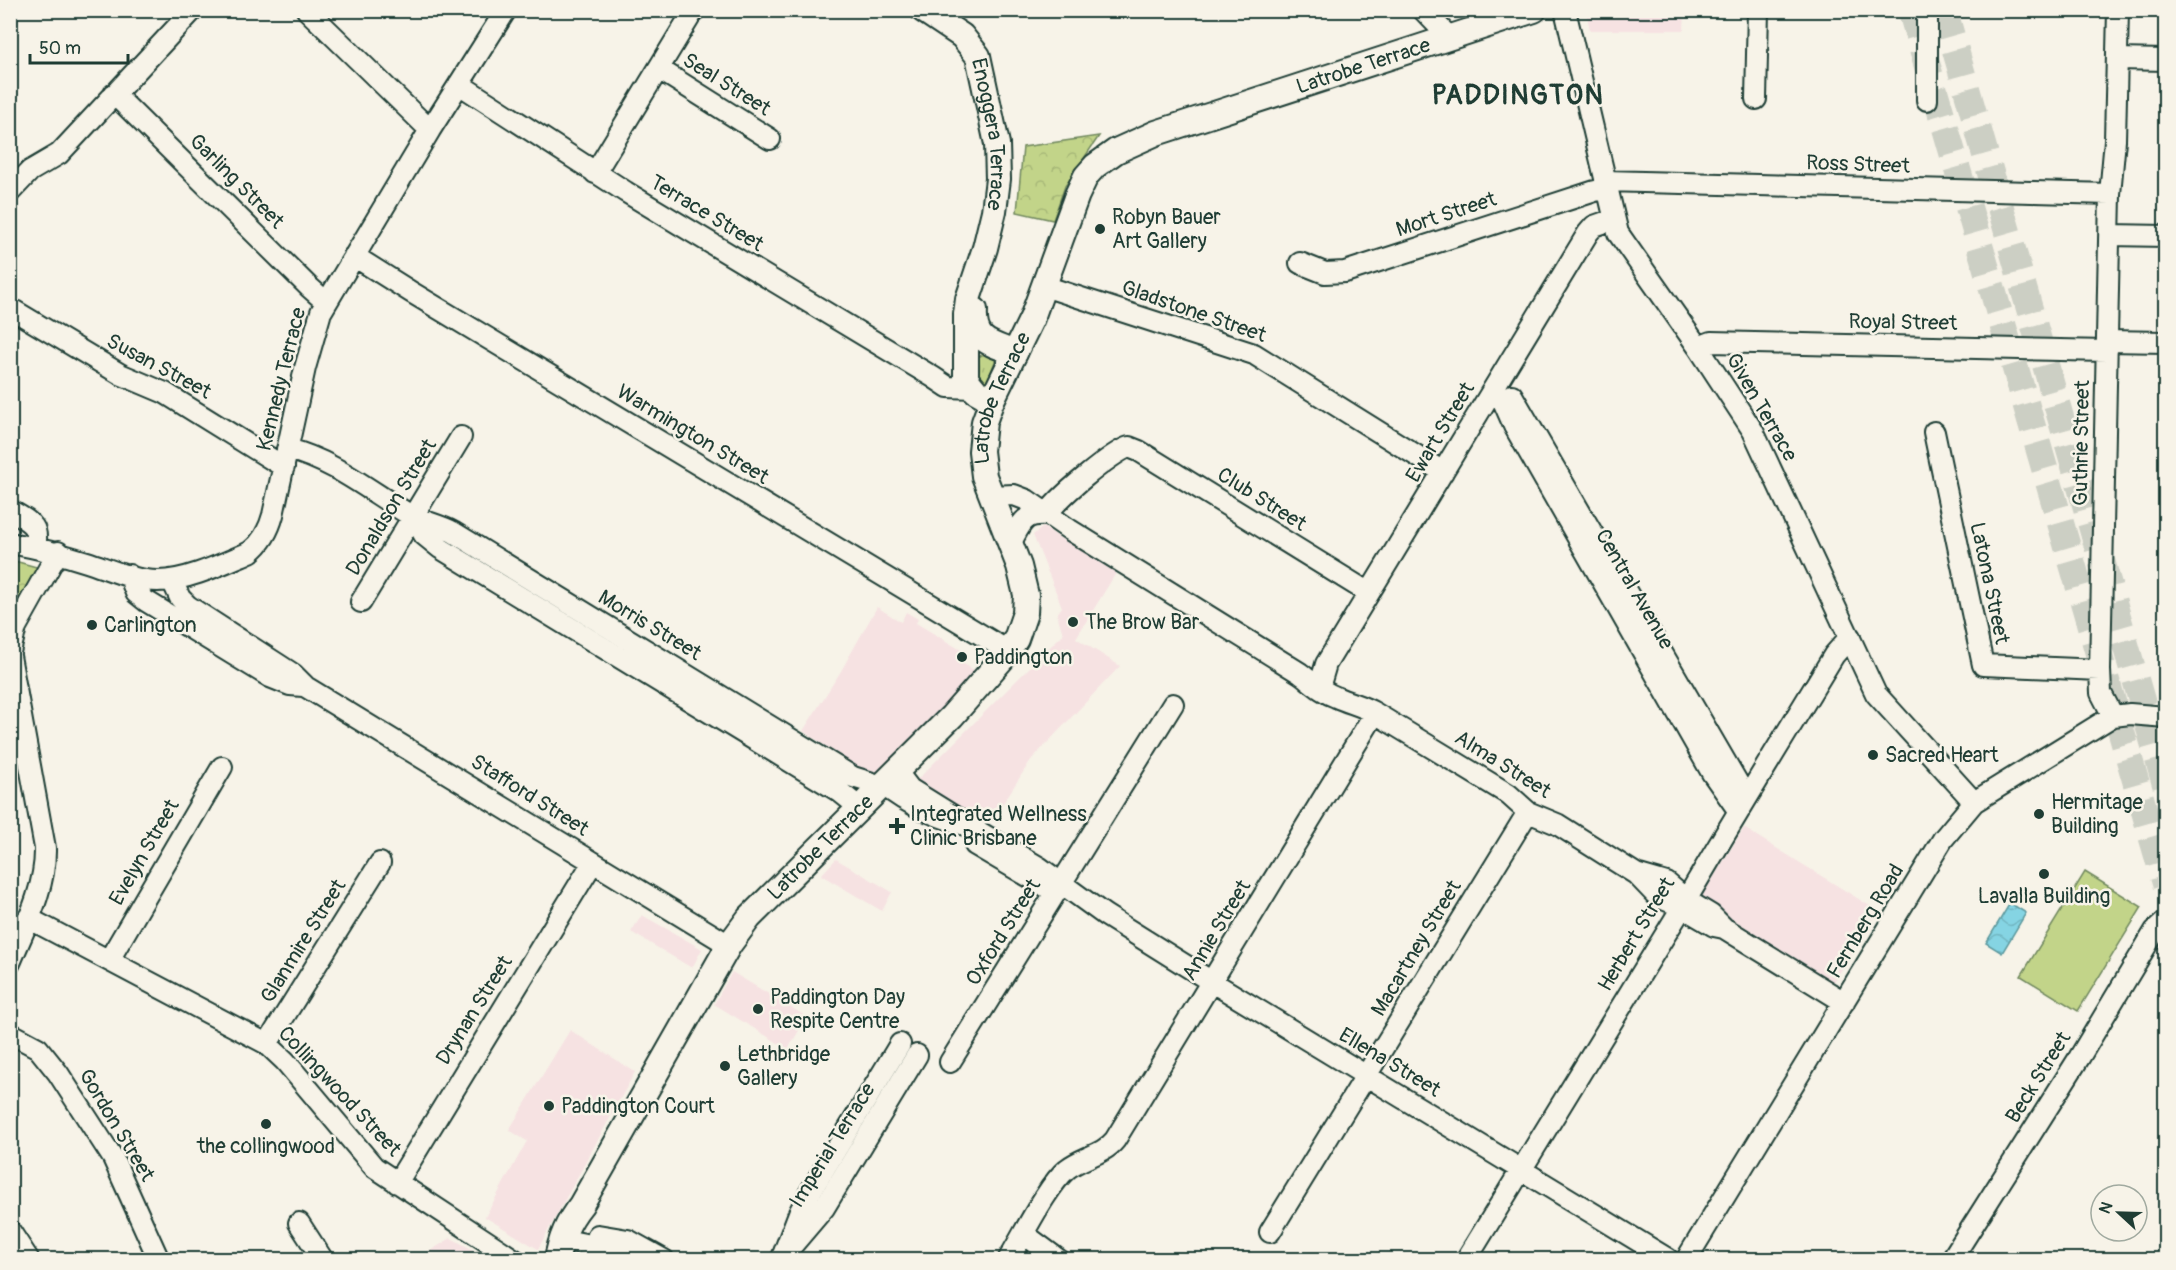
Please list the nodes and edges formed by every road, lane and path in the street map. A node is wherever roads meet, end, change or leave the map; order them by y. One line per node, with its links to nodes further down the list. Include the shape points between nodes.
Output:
1 (193, 10): 18 (street)
2 (307, 10): 21 (street)
3 (506, 10): 17 (street, Kennedy Terrace)
4 (694, 10): 16 (street)
5 (923, 10): 31 (main road, Enoggera Terrace, via 962,36 981,64 999,161 994,211)
6 (1423, 10): 13 (street)
7 (1534, 10): 13 (main road, Latrobe Terrace)
8 (1565, 10): 25 (street, Given Terrace)
9 (1758, 10): 19 (street)
10 (1927, 10): 20 (street)
11 (2109, 10): 23 (street, Guthrie Street, via 2106,140)
12 (2118, 10): 14 (street, Guthrie Street)
13 (1450, 38): 34 (main road, Latrobe Terrace, via 1156,133 1116,152 1095,166 1082,184)
14 (2117, 59): 15 (street); 23 (street, Guthrie Street)
15 (2166, 60)
16 (659, 69): 22 (street, Seal Street); 24 (street)
17 (459, 84): 21 (street, Kennedy Terrace); 24 (street, Terrace Street)
18 (114, 94): 26 (street, via 59,154 30,171); 35 (street, Garling Street)
19 (1756, 99)
20 (1927, 100)
21 (430, 129): 32 (street, Kennedy Terrace)
22 (770, 139)
23 (2111, 169): 27 (street, Guthrie Street)
24 (595, 173): 41 (street, Terrace Street, via 948,387)
25 (1606, 185): 27 (street, Ross Street); 28 (street, Given Terrace); 33 (street, Mort Street, via 1346,272 1325,273)
26 (10, 192)
27 (2110, 194): 29 (street, Guthrie Street)
28 (1614, 219): 39 (street, Given Terrace, via 1625,245); 42 (street, Ewart Street, via 1594,226 1588,233)
29 (2110, 235): 30 (street); 38 (street, Guthrie Street)
30 (2166, 236)
31 (985, 248): 40 (main road, Enoggera Terrace, via 975,323 983,340); 41 (main road, Enoggera Terrace, via 967,304)
32 (354, 256): 35 (street, Kennedy Terrace); 61 (street, Warmington Street)
33 (1300, 263)
34 (1044, 286): 40 (main road, Latrobe Terrace, via 1032,318); 46 (street, Gladstone Street, via 1254,354)
35 (326, 302): 45 (street, Kennedy Terrace, via 315,327)
36 (10, 308): 45 (street, Susan Street, via 120,374 165,393)
37 (2166, 342): 38 (street, Royal Street)
38 (2107, 346): 39 (street, Royal Street, via 1711,342); 63 (street, Guthrie Street)
39 (1698, 348): 60 (street, Given Terrace, via 1753,431)
40 (1006, 350): 41 (main road, Latrobe Terrace); 41 (main road, via 987,346 971,355)
41 (974, 380): 47 (main road, Latrobe Terrace, via 984,422 983,470)
42 (1497, 384): 46 (street, Ewart Street); 75 (street, Central Avenue, via 1512,394)
43 (1934, 432): 63 (street, Latona Street, via 1983,665)
44 (461, 436): 50 (street, Donaldson Street)
45 (286, 458): 50 (street, Morris Street, via 317,459); 56 (street, Kennedy Terrace, via 269,528 258,545 227,562)
46 (1443, 472): 57 (street, Ewart Street)
47 (992, 496): 49 (street, Alma Street, via 1023,498); 52 (main road, Latrobe Terrace)
48 (10, 510): 53 (street, via 36,529)
49 (1047, 515): 52 (street, via 1025,518); 57 (street, Club Street, via 1057,501 1115,454 1130,447); 64 (street, Alma Street)
50 (414, 516): 58 (street, Donaldson Street); 59 (street, Morris Street, via 429,541)
51 (10, 543): 53 (street, Kennedy Terrace)
52 (1010, 544): 61 (main road, Latrobe Terrace, via 1022,575 1026,601 1020,631)
53 (35, 548): 54 (street, Kennedy Terrace)
54 (58, 552): 55 (street, Kennedy Terrace); 62 (street, via 16,627)
55 (129, 575): 56 (street, Kennedy Terrace, via 154,581); 65 (street, Stafford Street, via 136,593 147,602 270,676)
56 (172, 580): 65 (street, Stafford Street, via 188,606 293,674)
57 (1369, 593): 64 (street, Ewart Street, via 1326,664)
58 (361, 602)
59 (549, 603): 66 (street, Morris Street); 69 (street, Morris Street)
60 (1850, 637): 74 (street, Given Terrace, via 1876,694); 75 (street, Herbert Street, via 1834,655)
61 (1008, 651): 73 (main road, Latrobe Terrace)
62 (10, 654): 84 (street, via 45,848 41,883)
63 (2100, 670): 70 (street, Guthrie Street, via 2101,693)
64 (1320, 685): 68 (street, Alma Street, via 1350,691)
65 (306, 687): 80 (street, Stafford Street)
66 (722, 696): 69 (street); 73 (street, Morris Street, via 853,777)
67 (1173, 704): 82 (street, Oxford Street)
68 (1376, 713): 78 (street, Alma Street, via 1503,790); 89 (street, Annie Street)
69 (710, 714): 76 (street, Morris Street)
70 (2113, 716): 71 (street, Fernberg Road); 74 (street, Fernberg Road)
71 (2166, 717)
72 (222, 767): 87 (street, Evelyn Street)
73 (888, 781): 76 (main road, Latrobe Terrace); 77 (street, Ellena Street, via 896,794); 79 (street, Ellena Street, via 910,789)
74 (1974, 802): 90 (street, Fernberg Road, via 1942,839)
75 (1742, 803): 83 (street, Herbert Street)
76 (860, 808): 86 (main road, Latrobe Terrace, via 749,918)
77 (925, 810): 79 (street, Ellena Street); 82 (street, Ellena Street, via 972,843)
78 (1528, 812): 83 (street, Alma Street, via 1557,824 1636,874 1663,881); 96 (street, Macartney Street)
79 (971, 827): 82 (street, Ellena Street)
80 (593, 862): 86 (street, Stafford Street); 98 (street, Drynan Street)
81 (380, 863): 92 (street, Glanmire Street)
82 (1059, 888): 89 (street, Ellena Street); 95 (street, Oxford Street)
83 (1683, 903): 90 (street, Alma Street, via 1711,915 1724,928); 97 (street, Herbert Street)
84 (28, 918): 87 (street, Collingwood Street); 88 (street)
85 (2166, 921): 117 (street, Beck Street, via 2155,931)
86 (729, 945): 104 (main road, Latrobe Terrace)
87 (109, 960): 92 (street, Collingwood Street)
88 (10, 963)
89 (1212, 982): 96 (street, Ellena Street); 102 (street, Annie Street, via 1115,1140 1106,1149 1070,1167 1058,1179)
90 (1844, 1002): 105 (street, Fernberg Road)
91 (10, 1033): 111 (street, Gordon Street, via 38,1048 114,1158)
92 (267, 1044): 98 (street, Collingwood Street, via 365,1159)
93 (900, 1044): 107 (street, Imperial Terrace, via 809,1194)
94 (917, 1054): 107 (street, Imperial Terrace, via 824,1208)
95 (950, 1062)
96 (1366, 1076): 97 (street, Ellena Street); 101 (street, Macartney Street)
97 (1521, 1170): 109 (street, Ellena Street); 116 (street, Herbert Street)
98 (397, 1183): 106 (street, Collingwood Street)
99 (299, 1224): 112 (street)
100 (10, 1231): 110 (street)
101 (1270, 1232)
102 (1024, 1234): 114 (street, Annie Street); 115 (street)
103 (598, 1235): 104 (street); 108 (street); 113 (street, via 628,1240)
104 (568, 1237): 108 (street)
105 (1692, 1257): 109 (street, via 1680,1252)
106 (513, 1258)
107 (782, 1258)
108 (624, 1259)
109 (1668, 1259)
110 (29, 1260)
111 (159, 1260)
112 (323, 1260)
113 (664, 1260)
114 (1008, 1260)
115 (1059, 1260)
116 (1466, 1260)
117 (1951, 1260)

